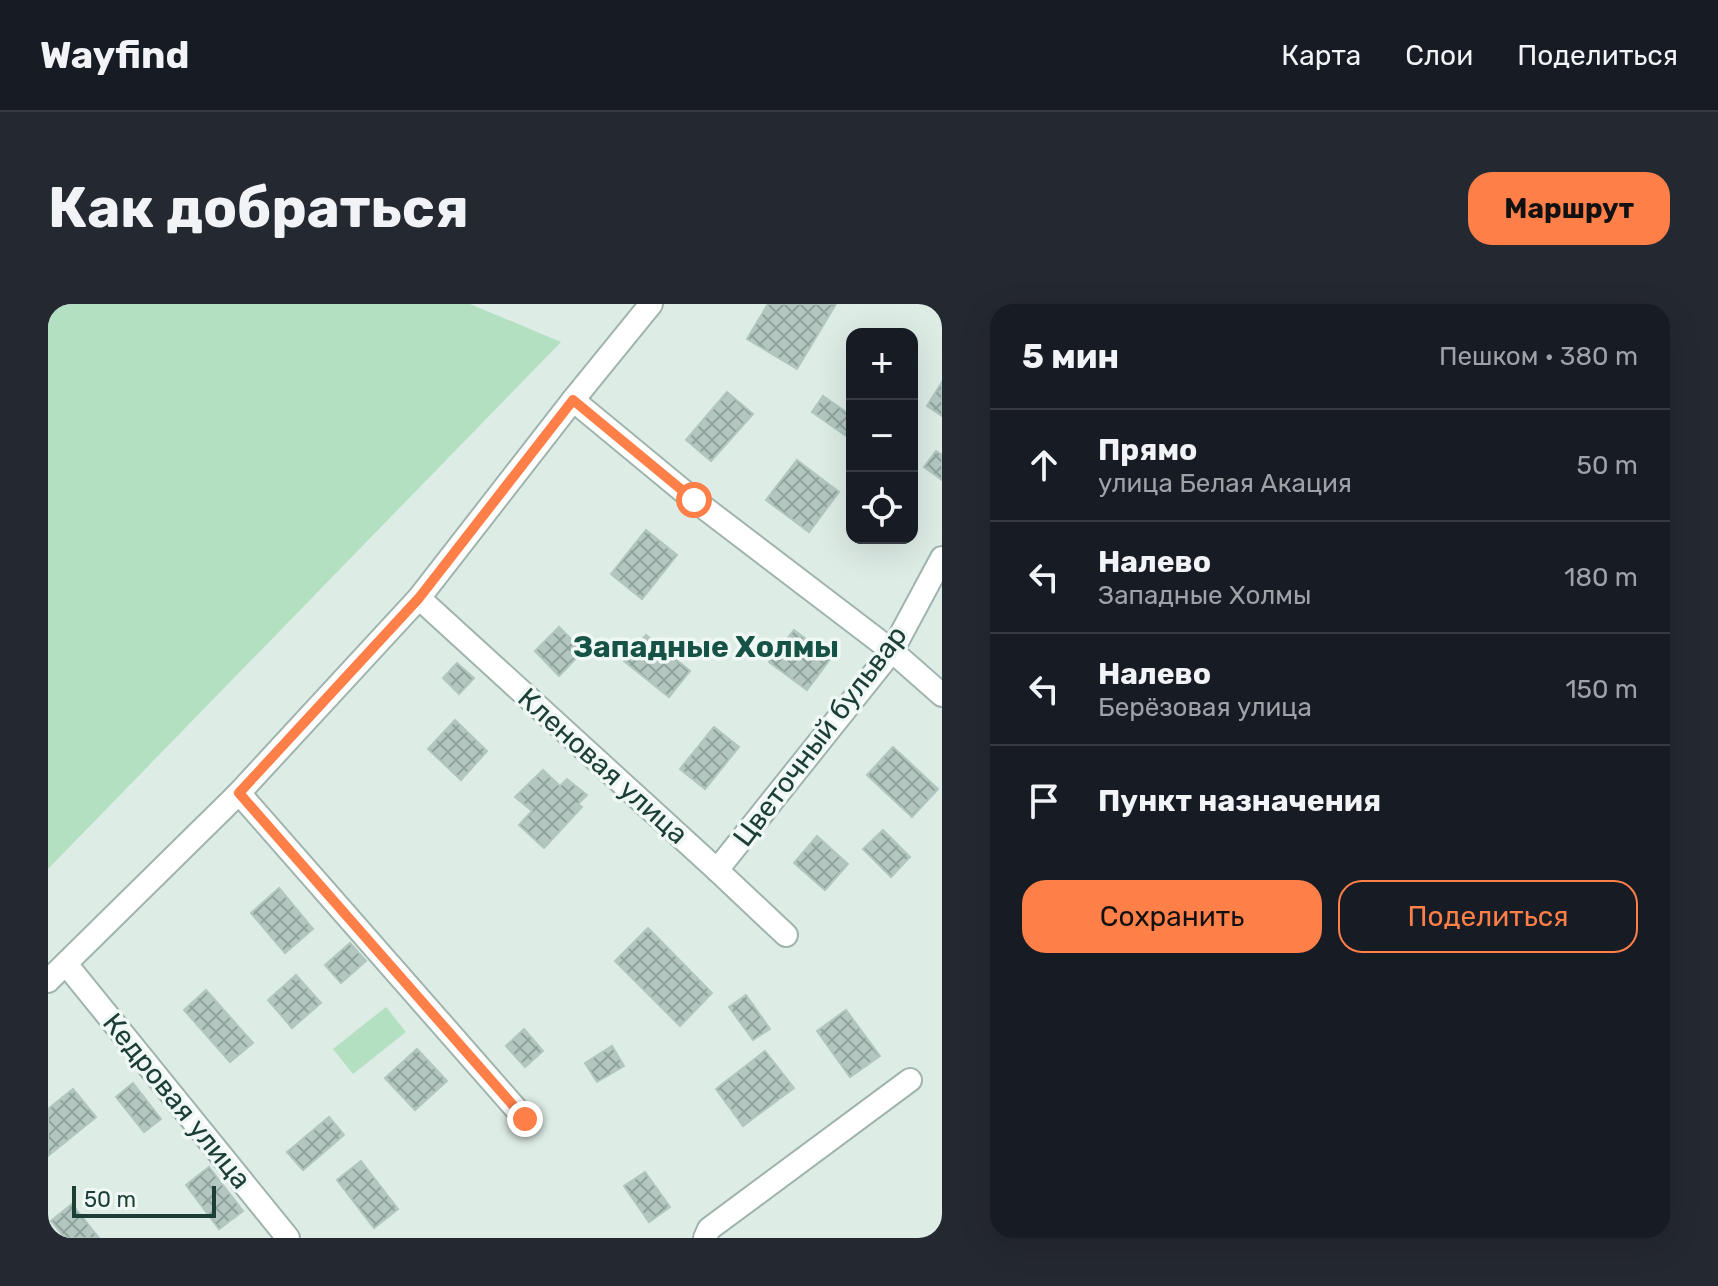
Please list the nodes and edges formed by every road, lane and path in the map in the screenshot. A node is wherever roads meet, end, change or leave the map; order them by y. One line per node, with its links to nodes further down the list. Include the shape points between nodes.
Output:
1 (651, 304): 2 (street)
2 (573, 400): 4 (street); 5 (street)
3 (942, 558): 5 (street, Цветочный бульвар)
4 (419, 598): 7 (street); 8 (street, Кленовая улица)
5 (892, 651): 6 (street); 8 (street, Цветочный бульвар)
6 (942, 695)
7 (239, 793): 10 (street); 13 (street)
8 (717, 870): 9 (street, Кленовая улица)
9 (786, 935)
10 (66, 964): 11 (street); 15 (street, Кедровая улица)
11 (48, 981)
12 (910, 1080): 14 (street)
13 (525, 1119)
14 (707, 1233)
15 (288, 1238)

